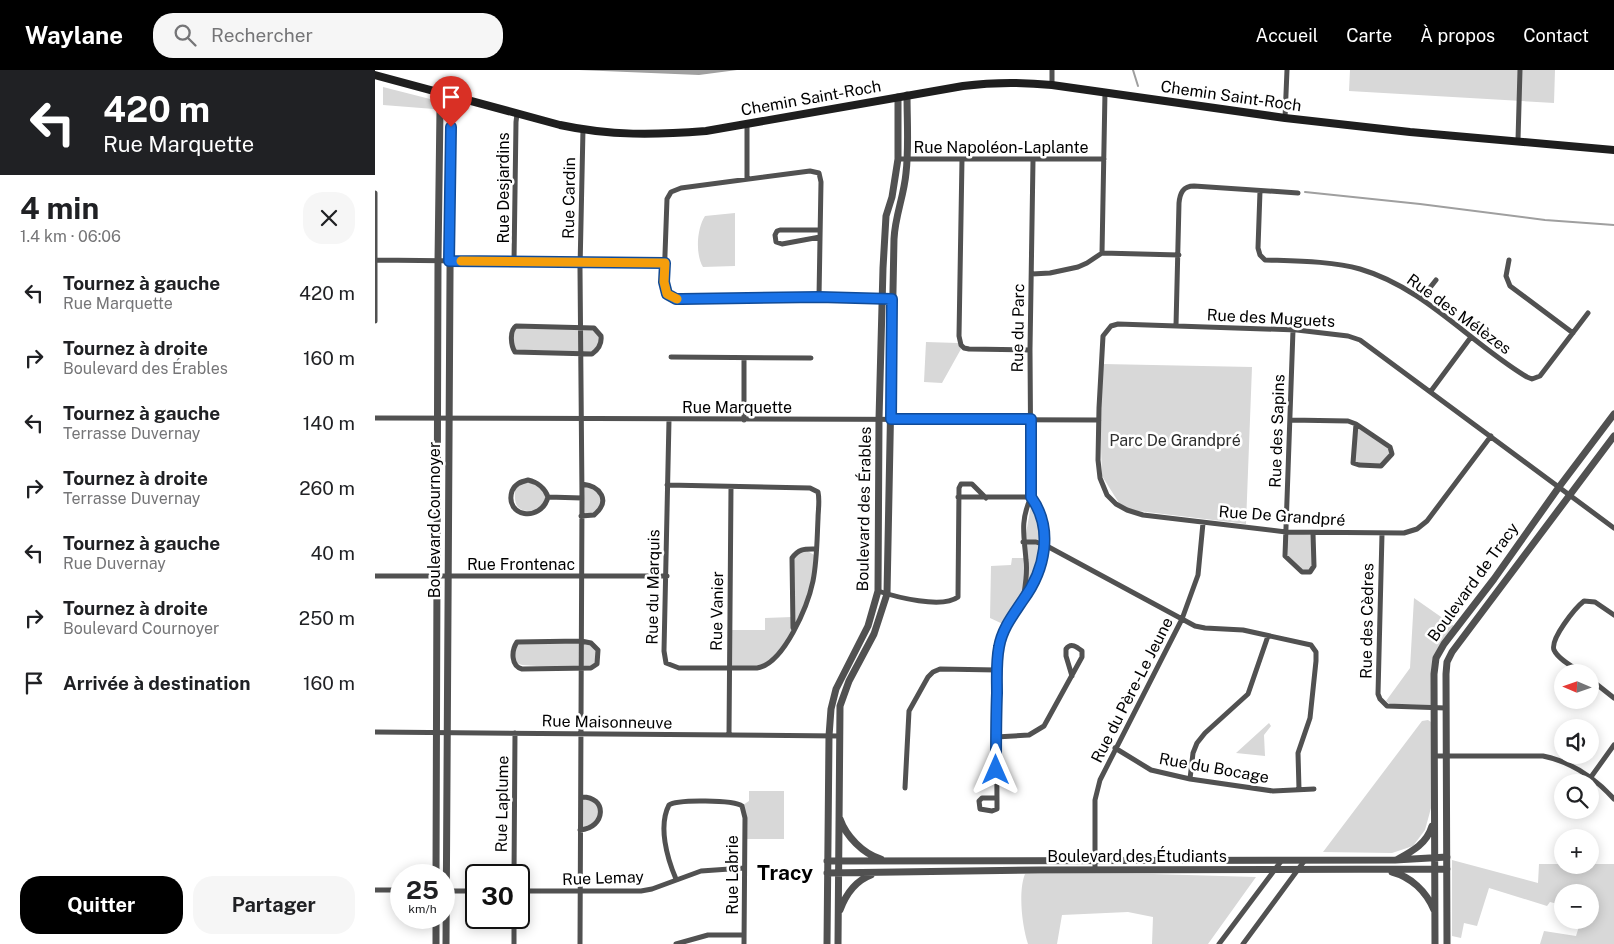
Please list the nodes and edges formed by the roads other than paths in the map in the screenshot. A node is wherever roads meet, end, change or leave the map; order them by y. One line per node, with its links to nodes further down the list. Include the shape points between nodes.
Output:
1 (1052, 70): 5 (street)
2 (1287, 70): 12 (street)
3 (1520, 70): 15 (street)
4 (375, 75): 7 (main road, Chemin Saint-Roch)
5 (1052, 85): 6 (main road, Chemin Saint-Roch); 8 (main road, Chemin Saint-Roch, via 987,83)
6 (1105, 92): 12 (main road, Chemin Saint-Roch); 20 (street)
7 (444, 94): 9 (main road, Chemin Saint-Roch); 32 (street, Boulevard Cournoyer)
8 (907, 95): 10 (main road, Chemin Saint-Roch); 18 (street, Boulevard des Érables)
9 (453, 97): 11 (main road, Chemin Saint-Roch); 33 (street, Boulevard Cournoyer)
10 (898, 97): 13 (main road, Chemin Saint-Roch); 17 (street, Boulevard des Érables)
11 (517, 114): 14 (main road, Chemin Saint-Roch); 34 (street, Rue Desjardins)
12 (1285, 118): 15 (main road, Chemin Saint-Roch)
13 (747, 124): 14 (main road, Chemin Saint-Roch, via 669,134); 22 (street)
14 (583, 130): 35 (street, Rue Cardin)
15 (1518, 140): 16 (main road, Chemin Saint-Roch)
16 (1614, 150)
17 (897, 159): 18 (street, Rue Napoléon-Laplante); 40 (street, Boulevard des Érables, via 886,216)
18 (907, 159): 19 (street, Rue Napoléon-Laplante); 41 (street, Boulevard des Érables, via 895,223)
19 (962, 159): 21 (street, Rue Napoléon-Laplante); 50 (street, via 961,345 969,349)
20 (1104, 159): 21 (street, Rue Napoléon-Laplante); 28 (street)
21 (1033, 160): 37 (street, Rue du Parc)
22 (747, 179): 26 (street, via 810,171 819,173); 36 (street, via 671,192 667,200)
23 (1260, 191): 25 (street); 29 (street, via 1194,186 1183,190 1179,203); 42 (street, Rue des Mélèzes, via 1258,248 1265,260 1353,267 1391,280)
24 (375, 193): 30 (street)
25 (1299, 194)
26 (820, 230): 27 (street); 27 (street, via 780,230 775,235 777,242 782,244)
27 (820, 237): 39 (street)
28 (1102, 253): 29 (street); 37 (street, via 1078,267)
29 (1179, 255): 45 (street)
30 (375, 260): 32 (street); 44 (street)
31 (1509, 260): 48 (street, via 1507,276 1510,286)
32 (438, 261): 33 (street); 58 (street, Boulevard Cournoyer)
33 (449, 261): 34 (street); 59 (street, Boulevard Cournoyer)
34 (514, 262): 35 (street)
35 (580, 263): 36 (street); 46 (street, Rue Cardin)
36 (665, 263): 39 (street, via 667,294 676,299)
37 (1031, 274): 50 (street, Rue du Parc)
38 (1436, 280): 42 (street)
39 (819, 297): 40 (street)
40 (882, 299): 41 (street); 61 (street, Boulevard des Érables)
41 (892, 299): 62 (street, Boulevard des Érables)
42 (1421, 299): 49 (street, Rue des Mélèzes)
43 (1588, 313): 48 (street, Rue des Mélèzes)
44 (375, 321)
45 (1177, 326): 47 (street, Rue des Muguets); 66 (street, Rue des Muguets, via 1118,324 1106,330 1101,352)
46 (581, 328): 51 (street, Rue Cardin); 51 (street, via 594,328 601,340 594,352); 51 (street, via 516,326 512,329 513,350 518,352)
47 (1293, 330): 55 (street, Rue des Muguets, via 1360,340); 67 (street, Rue des Sapins)
48 (1573, 333): 49 (street, Rue des Mélèzes, via 1540,376 1532,379)
49 (1471, 337): 55 (street)
50 (1030, 350): 63 (street, Rue du Parc)
51 (581, 354): 60 (street, Rue Cardin)
52 (671, 357): 53 (street)
53 (744, 358): 54 (street); 65 (street)
54 (811, 358)
55 (1431, 391): 69 (street, Rue des Muguets)
56 (1614, 414): 74 (street, Boulevard de Tracy)
57 (375, 418): 58 (street, Rue Marquette)
58 (437, 418): 59 (street, Rue Marquette); 93 (street, Boulevard Cournoyer)
59 (448, 418): 60 (street, Rue Marquette); 94 (street, Boulevard Cournoyer)
60 (581, 419): 64 (street, Rue Marquette); 71 (street, Rue Cardin)
61 (879, 419): 62 (street, Rue Marquette); 65 (street, Rue Marquette); 96 (street, Boulevard des Érables)
62 (891, 419): 63 (street, Rue Marquette); 98 (street, Boulevard des Érables)
63 (1031, 419): 66 (street, Rue Marquette); 78 (street, Rue du Parc)
64 (669, 420): 65 (street, Rue Marquette); 72 (street, Rue du Marquis)
65 (744, 420)
66 (1099, 420): 82 (street, Rue De Grandpré, via 1101,478 1107,495 1116,504 1143,515)
67 (1290, 420): 68 (street, via 1348,421); 84 (street, Rue des Sapins)
68 (1356, 424): 68 (street, via 1353,463 1381,466 1392,454 1390,447)
69 (1491, 436): 74 (street, Rue des Muguets); 86 (street, Rue De Grandpré, via 1427,521 1410,532)
70 (1614, 436): 75 (street, Boulevard de Tracy)
71 (581, 484): 79 (street, Rue Cardin); 81 (street, via 596,487 603,498 594,515)
72 (667, 485): 73 (street, Rue du Marquis); 92 (street, Rue du Marquis)
73 (731, 487): 89 (street, Rue du Marquis, via 816,490 819,496); 106 (street, Rue Vanier)
74 (1559, 487): 75 (street, Rue des Muguets); 95 (street, Boulevard de Tracy)
75 (1570, 495): 83 (street, Rue des Muguets); 97 (street, Boulevard de Tracy)
76 (548, 497): 76 (street, via 542,487 527,480 514,487 511,497 513,506 525,514 538,512); 79 (street)
77 (958, 497): 80 (street); 80 (street, via 961,484 967,484 974,486); 98 (street, via 958,597 945,602 924,602)
78 (1031, 497): 80 (street); 87 (street, Rue du Parc); 88 (street, Rue du Parc, via 1038,506)
79 (581, 498): 81 (street, Rue Cardin)
80 (986, 498)
81 (581, 516): 91 (street, Rue Cardin)
82 (1203, 523): 84 (street, Rue De Grandpré); 101 (street, Rue du Père-Le Jeune, via 1198,575)
83 (1614, 528)
84 (1286, 532): 85 (street, Rue De Grandpré); 85 (street, Rue des Sapins, via 1285,556 1307,573 1314,566)
85 (1313, 533): 86 (street, Rue De Grandpré)
86 (1381, 534): 112 (street, Rue des Cèdres, via 1378,694 1387,706)
87 (1023, 542): 88 (street); 99 (street, Rue du Parc, via 1026,561)
88 (1045, 545): 99 (street, Rue du Parc, via 1041,565); 101 (street)
89 (817, 549): 102 (street, Rue du Marquis, via 813,583); 102 (street, via 797,551 791,562)
90 (375, 576): 93 (street, Rue Frontenac)
91 (581, 576): 92 (street, Rue Frontenac); 94 (street, Rue Frontenac); 104 (street, Rue Cardin)
92 (667, 576): 106 (street, Rue du Marquis, via 666,664 679,668)
93 (438, 577): 94 (street, Rue Frontenac); 115 (street, Boulevard Cournoyer)
94 (447, 577): 116 (street, Boulevard Cournoyer)
95 (1488, 587): 97 (street); 112 (street, Boulevard de Tracy, via 1438,654 1434,668)
96 (878, 591): 98 (street); 120 (street, Boulevard des Érables, via 867,626 836,689)
97 (1496, 593): 113 (street, Boulevard de Tracy, via 1449,657)
98 (887, 594): 121 (street, Boulevard des Érables, via 875,634 842,697)
99 (1023, 600): 108 (street, Rue du Parc, via 1005,626 998,648)
100 (1614, 615): 105 (street, via 1595,602 1584,600 1553,644 1555,651)
101 (1182, 619): 103 (street, via 1205,628 1237,629); 124 (street, Rue du Père-Le Jeune)
102 (793, 630): 106 (street, Rue du Marquis, via 785,646 768,664 757,668)
103 (1268, 636): 129 (street, via 1249,694 1197,743); 132 (street, via 1311,645 1316,652 1310,718 1298,753)
104 (581, 642): 107 (street, Rue Cardin); 107 (street, via 591,643 598,650 597,664); 107 (street, via 517,642 513,654 514,664 519,668)
105 (1571, 664)
106 (729, 667): 119 (street, Rue Vanier)
107 (581, 669): 118 (street, Rue Cardin)
108 (997, 670): 122 (street, Rue du Parc); 131 (street, via 940,669 928,677 909,711)
109 (1072, 676): 109 (street, via 1083,653 1073,645 1066,649); 122 (street, via 1044,726 1029,735)
110 (1599, 686): 111 (street)
111 (1614, 698)
112 (1434, 708): 113 (street, Rue des Cèdres); 125 (street, Boulevard de Tracy)
113 (1446, 708): 126 (street, Boulevard de Tracy)
114 (375, 732): 115 (street, Rue Maisonneuve)
115 (437, 733): 116 (street, Rue Maisonneuve); 149 (street, Boulevard Cournoyer)
116 (447, 733): 117 (street, Rue Maisonneuve); 150 (street, Boulevard Cournoyer)
117 (515, 733): 118 (street, Rue Maisonneuve); 151 (street, Rue Laplume)
118 (581, 734): 119 (street, Rue Maisonneuve); 134 (street, Rue Cardin)
119 (729, 735): 120 (street, Rue Maisonneuve)
120 (829, 736): 121 (street, Rue Maisonneuve); 144 (street, Boulevard des Érables)
121 (839, 736): 137 (street, Boulevard des Érables)
122 (996, 737): 135 (street, Rue du Parc)
123 (1614, 746): 128 (street)
124 (1115, 748): 129 (street, Rue du Bocage, via 1151,770); 147 (street, Rue du Père-Le Jeune, via 1100,780 1095,800)
125 (1434, 756): 126 (street); 138 (street, Boulevard de Tracy)
126 (1447, 756): 127 (street, via 1543,756 1561,760); 140 (street, Boulevard de Tracy)
127 (1586, 774)
128 (1593, 774)
129 (1190, 779): 132 (street, Rue du Bocage, via 1273,791)
130 (1599, 785): 136 (street)
131 (905, 788)
132 (1299, 789): 133 (street, Rue du Bocage)
133 (1314, 789)
134 (581, 798): 139 (street, Rue Cardin); 139 (street, via 595,800 600,811 595,826)
135 (997, 798)
136 (1614, 799)
137 (839, 813): 145 (street, Boulevard des Érables); 146 (street, via 842,825 854,842 870,854)
138 (1434, 815): 141 (street, Boulevard de Tracy); 148 (street, via 1432,828 1424,841)
139 (580, 830): 166 (street, Rue Cardin)
140 (1447, 857): 141 (street, Boulevard des Étudiants); 158 (street, Boulevard de Tracy)
141 (1435, 858): 148 (street, Boulevard des Étudiants); 157 (street, Boulevard de Tracy)
142 (1282, 859): 143 (street, Boulevard des Étudiants); 147 (street, Boulevard des Étudiants); 153 (street)
143 (1305, 859): 148 (street, Boulevard des Étudiants); 155 (street)
144 (827, 860): 145 (street, Boulevard des Étudiants); 159 (street, Boulevard des Érables)
145 (838, 860): 146 (street, Boulevard des Étudiants); 160 (street, Boulevard des Érables)
146 (886, 860): 147 (street, Boulevard des Étudiants)
147 (1095, 860): 154 (street, Rue du Père-Le Jeune)
148 (1395, 860)
149 (436, 864)
150 (445, 864)
151 (514, 864)
152 (744, 868): 162 (street, Rue Lemay, via 706,870); 162 (street, Rue Labrie, via 745,818 742,806 736,802 676,802 669,805 665,816 665,838); 172 (street, Rue Labrie)
153 (1275, 869): 154 (street, Boulevard des Étudiants); 155 (street, Boulevard des Étudiants); 181 (street)
154 (1095, 870): 161 (street, Boulevard des Étudiants)
155 (1298, 870): 156 (street, Boulevard des Étudiants); 182 (street)
156 (1384, 870): 157 (street, Boulevard des Étudiants); 167 (street, via 1403,875 1415,884)
157 (1434, 870): 158 (street, Boulevard des Étudiants); 167 (street, Boulevard de Tracy)
158 (1447, 870): 184 (street, Boulevard de Tracy)
159 (827, 873): 160 (street, Boulevard des Étudiants); 179 (street, Boulevard des Érables)
160 (838, 873): 161 (street, Boulevard des Étudiants); 168 (street, Boulevard des Érables)
161 (876, 873): 168 (street, via 851,889 841,906)
162 (676, 879): 166 (street, Rue Lemay, via 641,891)
163 (375, 890): 164 (street)
164 (390, 890)
165 (530, 891): 166 (street, Rue Lemay)
166 (581, 892): 177 (street, Rue Cardin)
167 (1435, 912): 183 (street, Boulevard de Tracy)
168 (838, 923): 180 (street, Boulevard des Érables)
169 (435, 929): 174 (street)
170 (446, 929): 175 (street, Boulevard Cournoyer)
171 (514, 929): 176 (street)
172 (744, 935): 173 (street, via 709,935); 178 (street, Rue Labrie)
173 (678, 943)
174 (435, 944)
175 (446, 944)
176 (514, 944)
177 (580, 944)
178 (744, 944)
179 (827, 944)
180 (838, 944)
181 (1219, 944)
182 (1243, 944)
183 (1435, 944)
184 (1447, 944)

